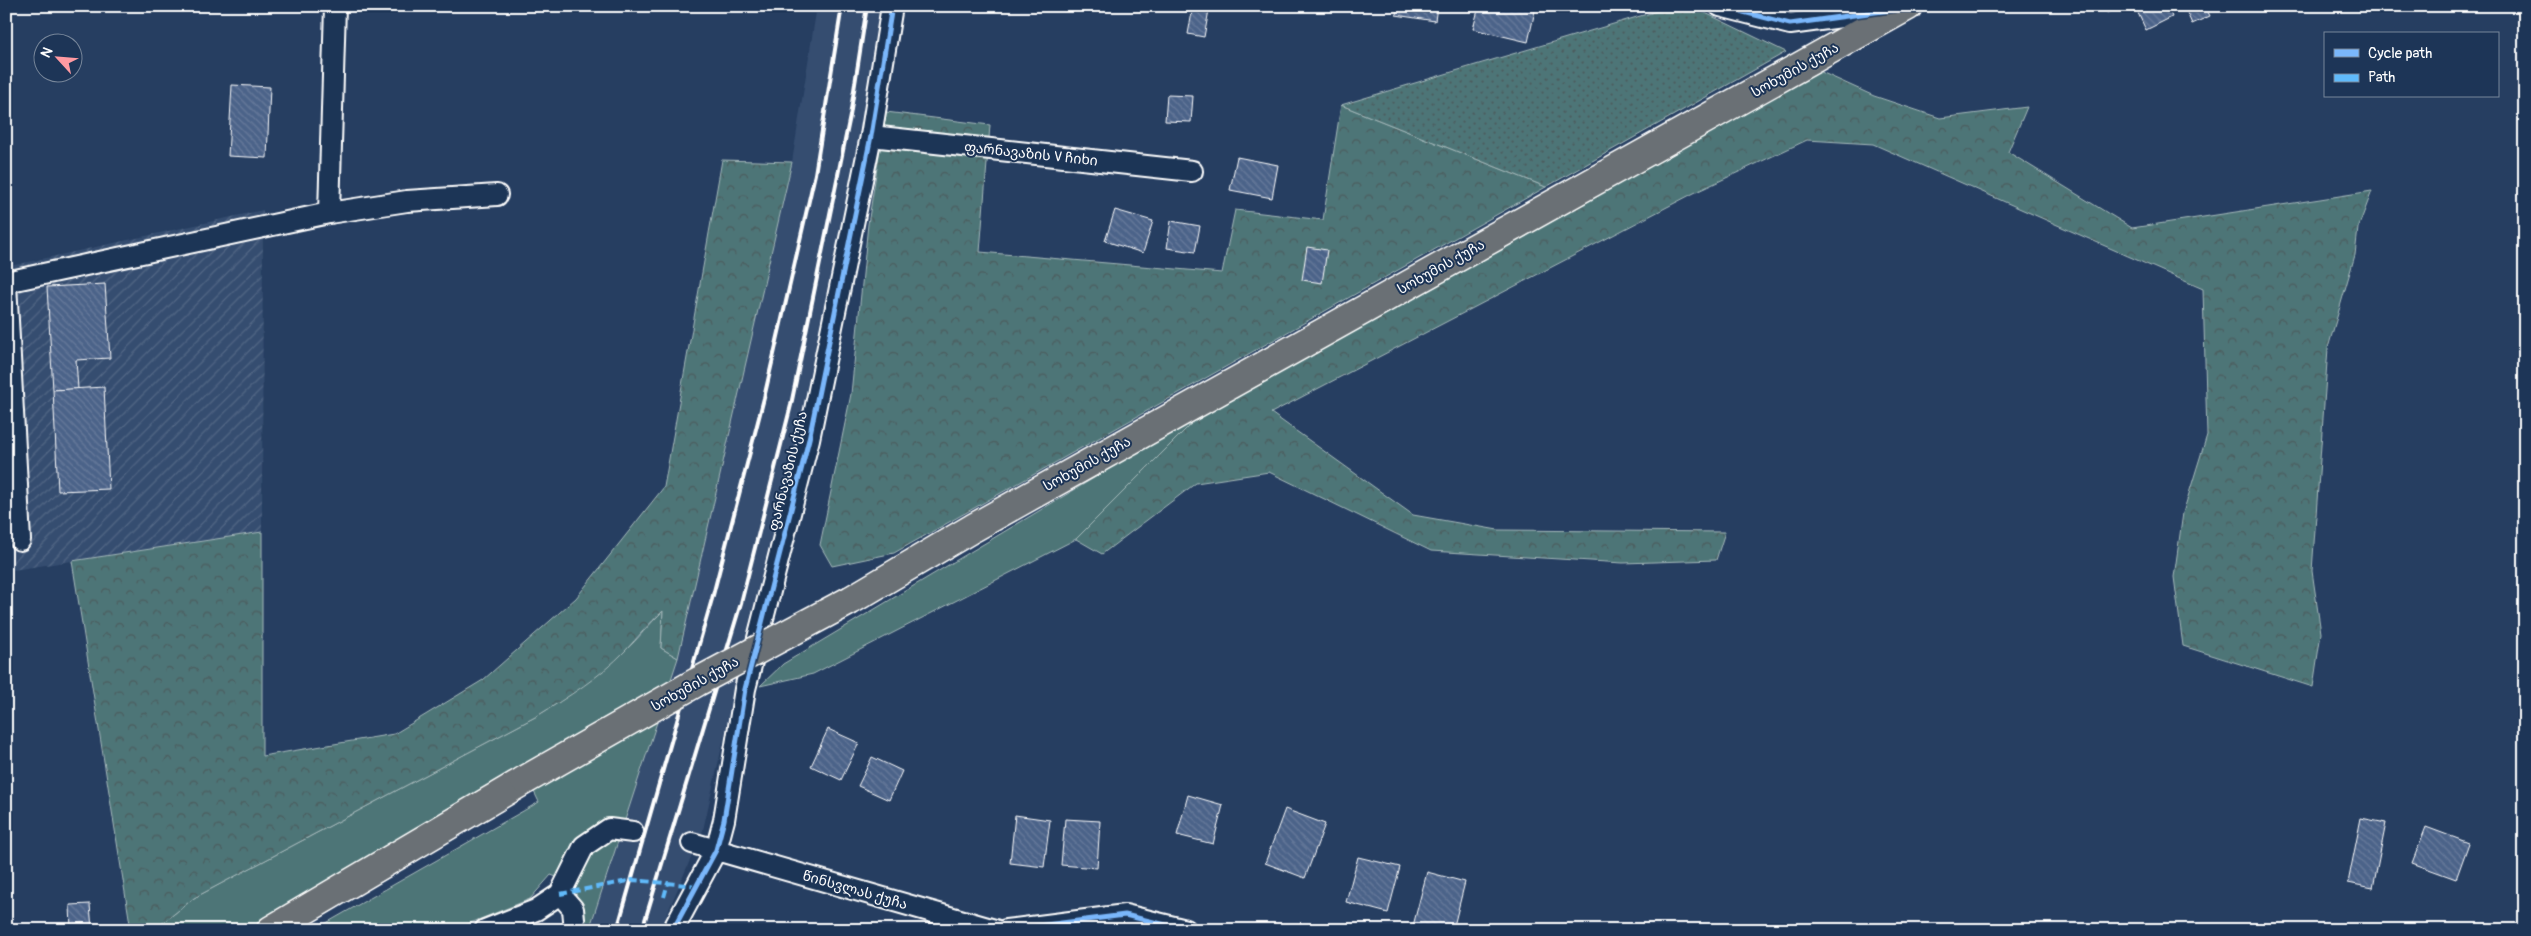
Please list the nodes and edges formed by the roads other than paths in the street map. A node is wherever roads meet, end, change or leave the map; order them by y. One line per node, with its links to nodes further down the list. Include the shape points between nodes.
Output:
1 (335, 6): 8 (street)
2 (892, 6): 5 (street, ფარნავაზის ქუჩა)
3 (1720, 6): 4 (street, via 1790,24)
4 (1906, 7): 15 (highway, სოხუმის ქუჩა, bridge, via 981,523 851,600 697,682)
5 (871, 136): 6 (street, ფარნავაზის V ჩიხი); 13 (street, ფარნავაზის ქუჩა, via 809,439 745,689 724,820)
6 (1192, 172)
7 (497, 195): 8 (street, via 407,201)
8 (329, 213): 9 (street)
9 (6, 283): 10 (street)
10 (20, 540)
11 (633, 832): 14 (street, via 609,829 584,846)
12 (692, 843): 13 (street, წინსვლას ქუჩა)
13 (716, 850): 18 (street, ფარნავაზის ქუჩა); 19 (street, წინსვლას ქუჩა)
14 (560, 894): 16 (street, via 536,910); 17 (street, via 573,909)
15 (271, 930)
16 (485, 930)
17 (575, 930)
18 (673, 930)
19 (995, 930)
20 (1006, 930): 21 (street, via 1125,915)
21 (1186, 930)

